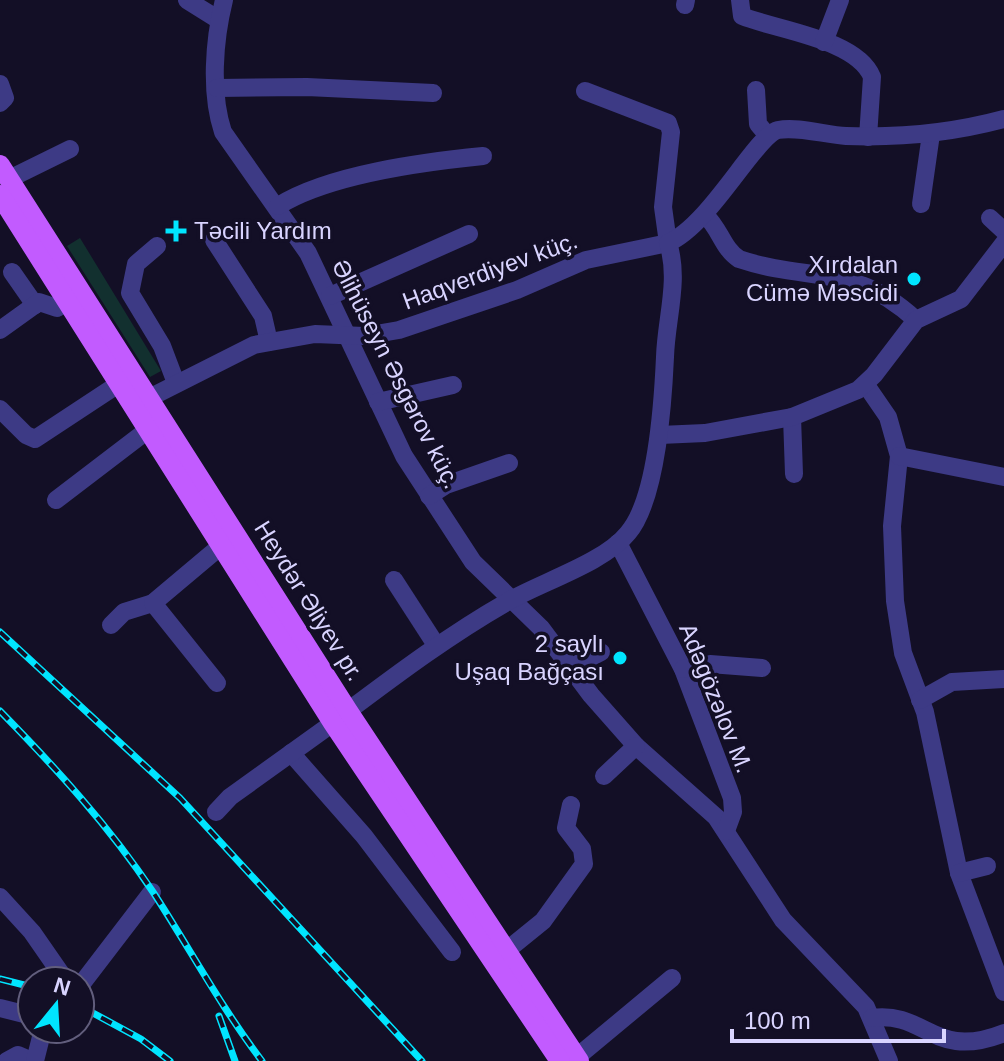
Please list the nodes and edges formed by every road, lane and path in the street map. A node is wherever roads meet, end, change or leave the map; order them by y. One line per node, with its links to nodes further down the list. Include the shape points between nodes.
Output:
1 (187, 0): 5 (street)
2 (224, 0): 5 (street, Əlihüseyn Əsgərov küç.)
3 (740, 0): 6 (street, via 742,16)
4 (840, 0): 6 (street)
5 (219, 20): 8 (street, Əlihüseyn Əsgərov küç.)
6 (824, 42): 16 (street, via 869,68)
7 (0, 84): 12 (street, via 5,98)
8 (217, 88): 11 (street); 21 (street, Əlihüseyn Əsgərov küç., via 223,132)
9 (756, 90): 15 (street, via 758,124)
10 (585, 91): 27 (street, via 668,123 663,207)
11 (433, 93)
12 (0, 103)
13 (1004, 119): 14 (street)
14 (931, 134): 16 (street); 20 (street)
15 (768, 136): 16 (street, via 785,130); 22 (street)
16 (868, 137)
17 (70, 149): 19 (street)
18 (483, 156): 21 (street, via 401,167 304,192)
19 (4, 194): 32 (main road, Heydər Əliyev pr.); 42 (main road, Heydər Əliyev pr.)
20 (921, 204)
21 (278, 206): 31 (street, Əlihüseyn Əsgərov küç.)
22 (706, 216): 27 (street); 34 (street, via 739,259 856,281 894,300)
23 (990, 218): 24 (street)
24 (1004, 231)
25 (469, 234): 31 (street)
26 (214, 240): 37 (street, via 263,316)
27 (668, 243): 36 (street, Haqverdiyev küç., via 586,260 399,330); 47 (street, via 673,269)
28 (1004, 243): 34 (street, via 961,299)
29 (157, 246): 39 (street, via 136,264 130,293 162,346)
30 (12, 272): 33 (street)
31 (330, 296): 36 (street, Əlihüseyn Əsgərov küç.)
32 (69, 301): 33 (street, via 57,308 45,301); 38 (main road, Heydər Əliyev pr.)
33 (35, 305): 35 (street)
34 (916, 320): 41 (street)
35 (0, 330)
36 (346, 336): 37 (street, Haqverdiyev küç., via 315,334); 43 (street, Əlihüseyn Əsgərov küç.)
37 (269, 342): 39 (street, Haqverdiyev küç.)
38 (120, 383): 42 (main road, Heydər Əliyev pr.); 44 (street, via 35,439)
39 (176, 383): 42 (street, Haqverdiyev küç.)
40 (453, 385): 43 (street)
41 (866, 385): 45 (street); 48 (street, via 888,417)
42 (142, 402): 46 (main road, Heydər Əliyev pr.); 68 (main road, Heydər Əliyev pr.)
43 (378, 402): 52 (street, Əlihüseyn Əsgərov küç.)
44 (0, 409)
45 (792, 417): 47 (street, via 705,433); 50 (street)
46 (149, 429): 53 (street); 55 (main road, Heydər Əliyev pr.)
47 (660, 435): 54 (street, via 635,522)
48 (899, 456): 51 (street); 67 (street, via 892,526 895,601 903,653)
49 (509, 463): 52 (street)
50 (794, 474)
51 (1004, 477)
52 (429, 496): 57 (street, Əlihüseyn Əsgərov küç., via 473,562)
53 (56, 500)
54 (618, 543): 57 (street); 64 (street, Adəgözəlov M.)
55 (222, 545): 58 (street); 68 (main road, Heydər Əliyev pr.)
56 (394, 580): 60 (street)
57 (510, 600): 60 (street); 62 (street, Əlihüseyn Əsgərov küç., via 541,628)
58 (153, 603): 59 (street, via 124,612); 66 (street)
59 (111, 625)
60 (436, 645): 68 (street)
61 (601, 652): 62 (street)
62 (570, 668): 69 (street, Əlihüseyn Əsgərov küç.)
63 (762, 668): 64 (street, via 710,664)
64 (683, 669): 74 (street, Adəgözəlov M., via 732,798)
65 (1004, 679): 67 (street, via 952,682)
66 (217, 683)
67 (920, 700): 76 (street)
68 (340, 717): 70 (street); 79 (main road, Heydər Əliyev pr.); 88 (main road, Heydər Əliyev pr.)
69 (636, 746): 71 (street); 74 (street, Əlihüseyn Əsgərov küç.)
70 (291, 753): 73 (street); 80 (street, via 364,836)
71 (604, 776)
72 (571, 805): 79 (street, via 566,828 582,849 584,864 543,921)
73 (216, 812)
74 (726, 831): 86 (street, Əlihüseyn Əsgərov küç., via 783,920)
75 (987, 866): 76 (street)
76 (959, 873): 83 (street)
77 (152, 892): 82 (street)
78 (0, 897): 81 (street)
79 (506, 951): 88 (main road, Heydər Əliyev pr.)
80 (452, 952)
81 (55, 965)
82 (96, 965)
83 (1000, 966): 85 (street)
84 (672, 978): 88 (street)
85 (1004, 992)
86 (872, 1018): 87 (street, via 894,1019 949,1046 974,1045); 91 (street, Əlihüseyn Əsgərov küç.)
87 (1004, 1033)
88 (572, 1060)
89 (7, 1061): 90 (street, via 18,1055)
90 (34, 1061)
91 (889, 1061)

